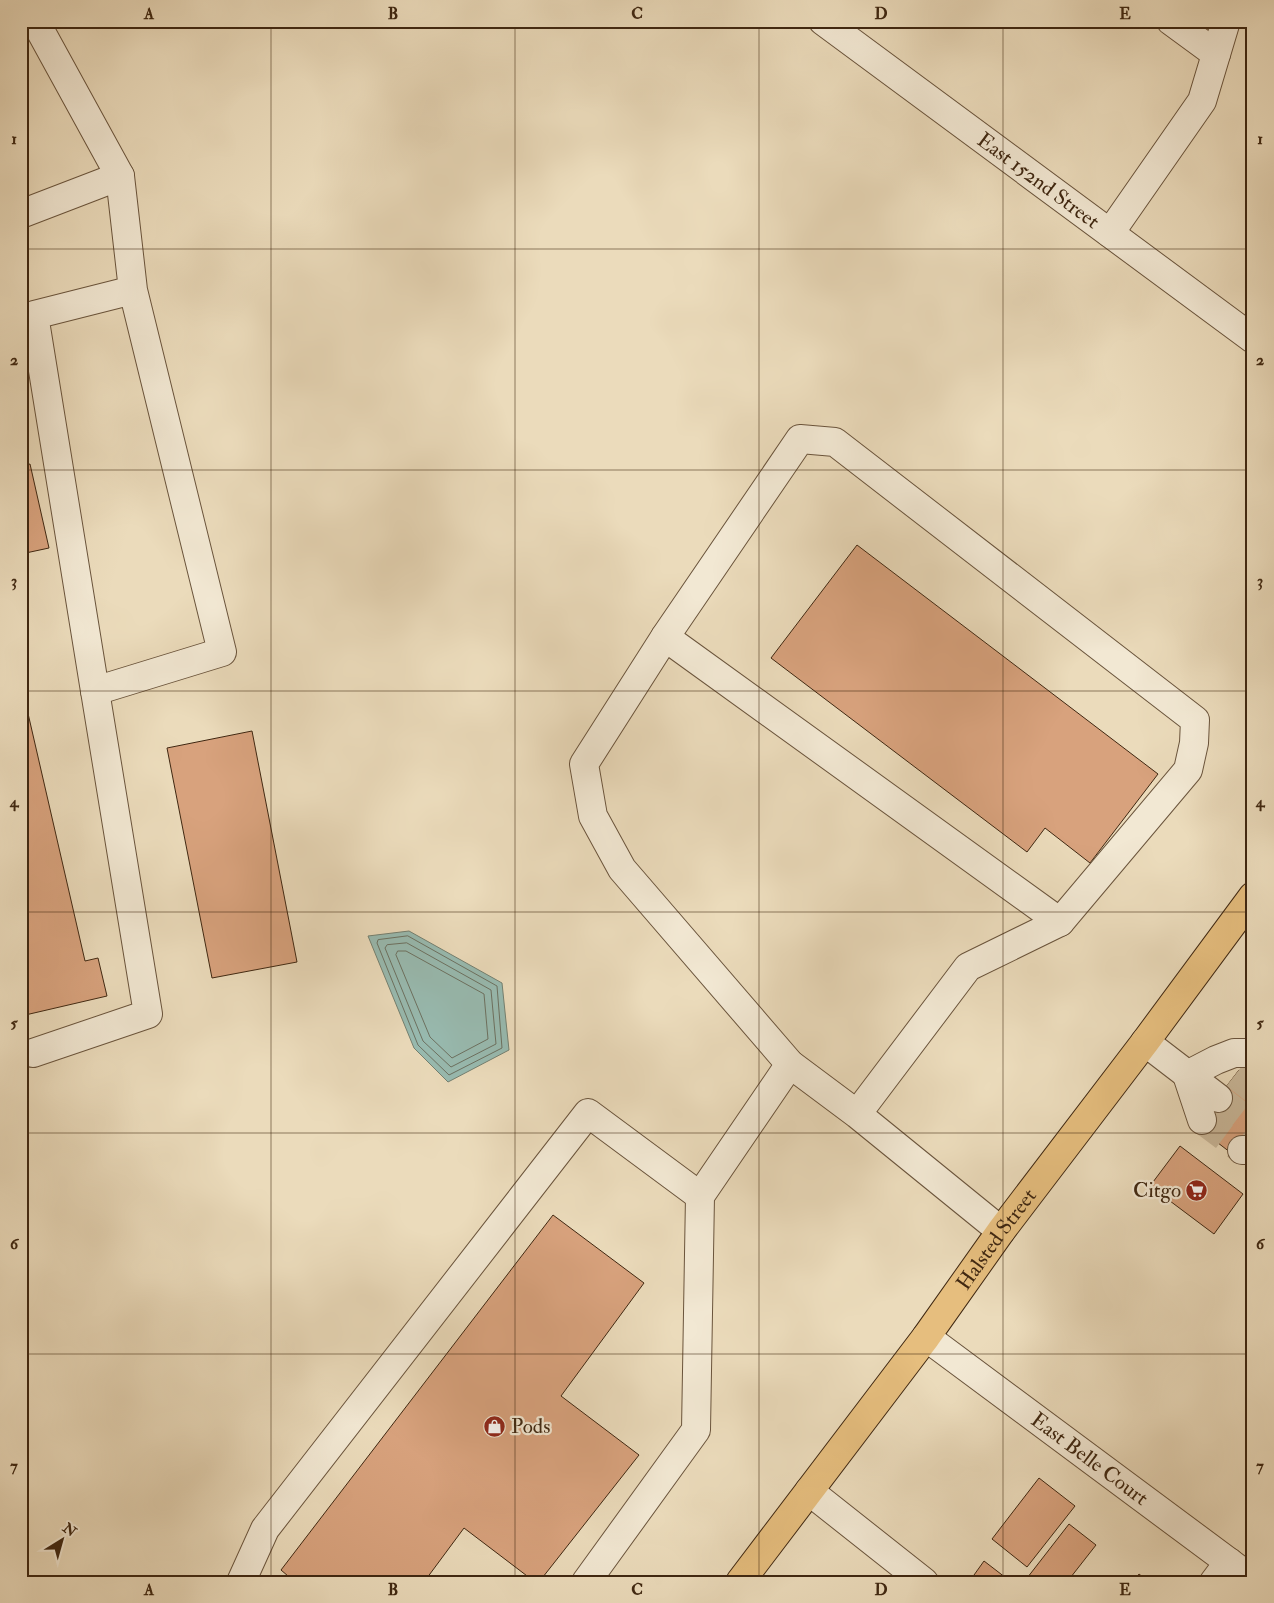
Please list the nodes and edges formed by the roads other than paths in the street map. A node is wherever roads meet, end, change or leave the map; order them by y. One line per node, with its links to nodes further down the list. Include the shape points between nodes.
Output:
1 (35, 21): 6 (street)
2 (823, 21): 8 (street, East 152nd Street)
3 (1171, 21): 5 (street)
4 (1226, 21): 5 (street)
5 (1216, 54): 8 (street, via 1202,101)
6 (120, 176): 7 (street); 9 (street)
7 (24, 207)
8 (1110, 233): 10 (street, East 152nd Street)
9 (133, 290): 12 (street, via 34,315); 12 (street, via 222,652)
10 (1253, 339)
11 (665, 637): 14 (street); 14 (street, via 800,439 835,442 1195,720 1188,770); 18 (street, via 584,764 593,816 622,869)
12 (96, 691): 16 (street, via 148,1014)
13 (1253, 896): 15 (main road, Halsted Street)
14 (1060, 922): 21 (street, via 968,967)
15 (1145, 1042): 19 (street); 24 (main road, Halsted Street)
16 (33, 1053)
17 (1253, 1053): 19 (street, via 1234,1053 1225,1068)
18 (790, 1064): 21 (street); 23 (street)
19 (1187, 1075): 20 (street); 22 (street)
20 (1218, 1098)
21 (857, 1114): 24 (street)
22 (1202, 1120)
23 (700, 1196): 29 (street, via 588,1113 265,1529); 30 (street, via 696,1430)
24 (1001, 1231): 25 (main road, Halsted Street)
25 (926, 1337): 26 (main road, Halsted Street); 27 (street, East Belle Court)
26 (809, 1491): 31 (main road, Halsted Street); 32 (street)
27 (1222, 1572): 28 (street, East Belle Court)
28 (1253, 1580)
29 (241, 1582)
30 (586, 1582)
31 (740, 1582)
32 (924, 1582)

